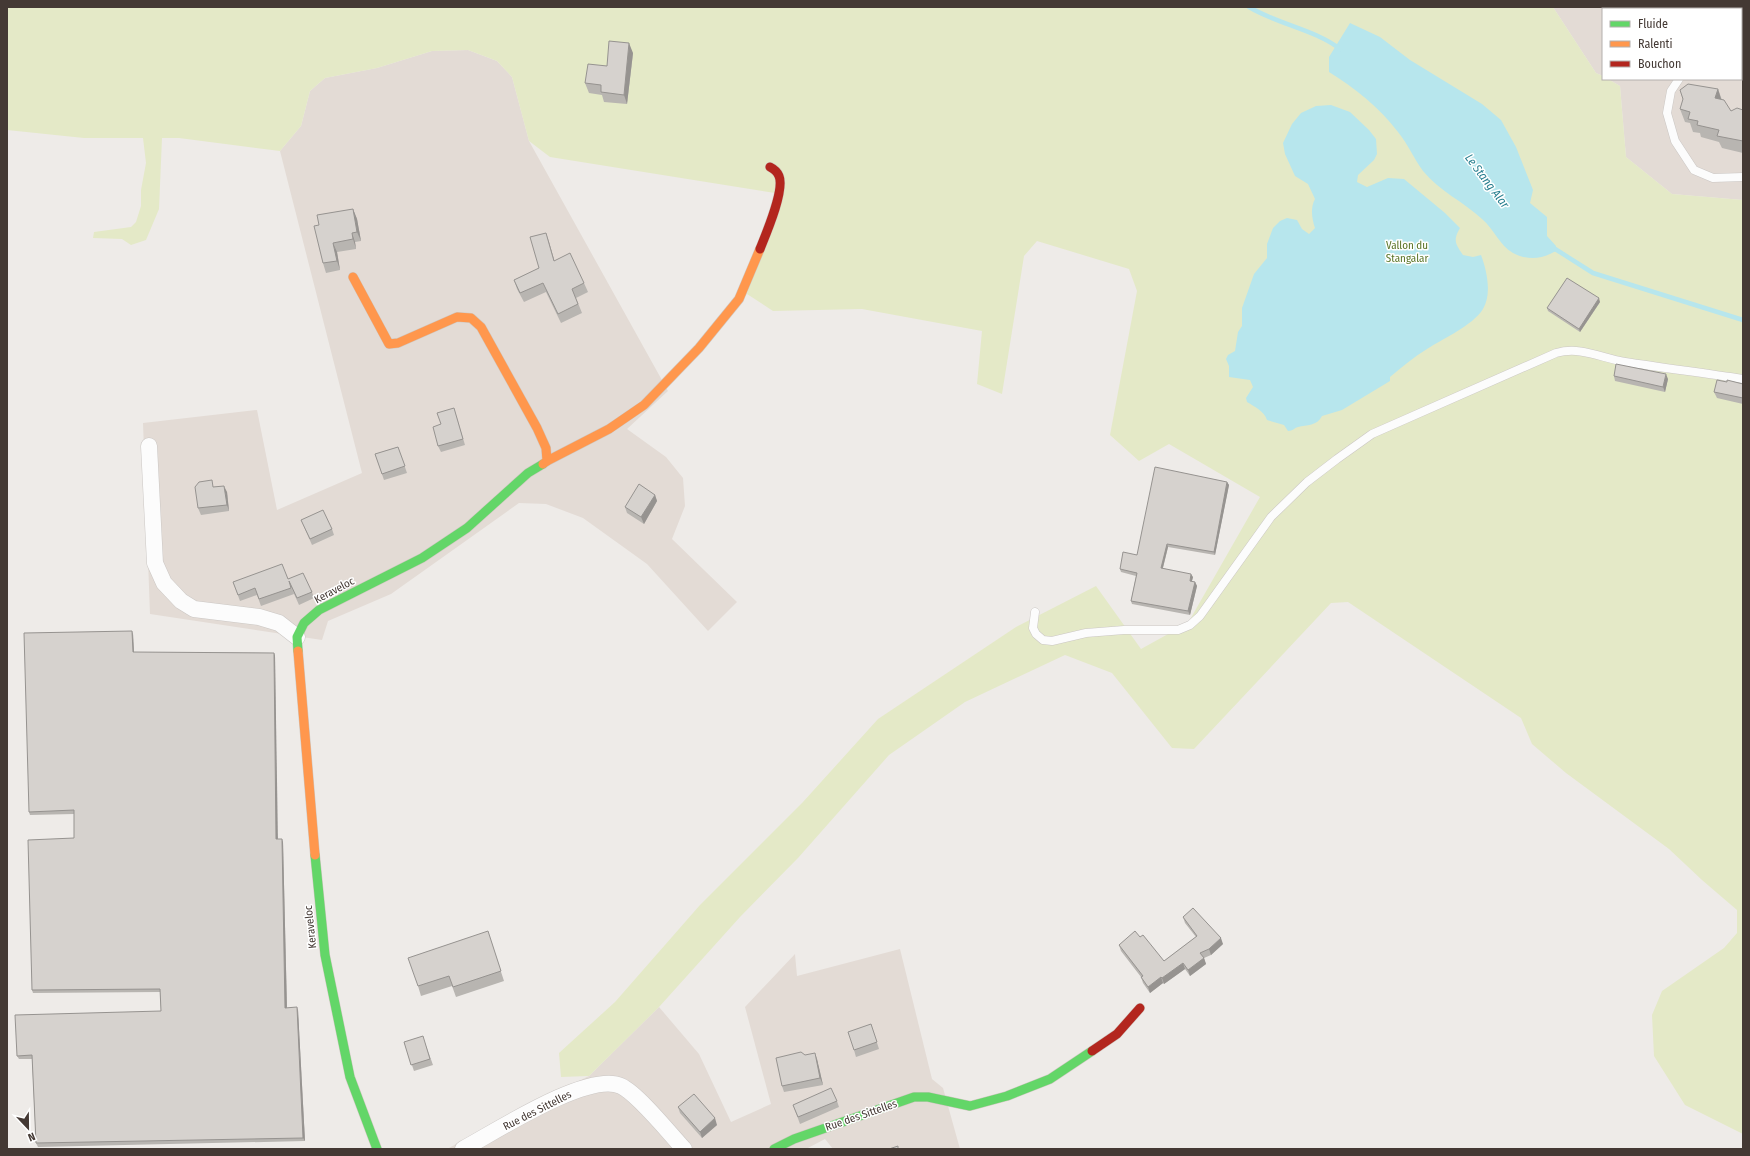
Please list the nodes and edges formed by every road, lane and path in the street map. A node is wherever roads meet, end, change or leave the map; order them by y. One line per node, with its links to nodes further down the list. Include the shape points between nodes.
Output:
1 (1678, 80): 3 (lane, via 1671,91 1667,113 1675,141 1694,170 1713,178)
2 (770, 167): 7 (street, Keraveloc, via 779,176 780,184 772,220 739,299 700,348 644,405 609,429)
3 (1743, 177)
4 (353, 277): 7 (street, via 389,344 398,343 457,318 471,318 481,327 546,448)
5 (1743, 379): 8 (lane, via 1623,362 1580,350 1556,352 1372,434 1331,463 1271,517 1200,616 1190,625 1178,630 1124,630 1043,640 1033,628)
6 (149, 446): 9 (street, via 155,563 164,583 181,601 194,609 259,617 279,623)
7 (547, 461): 9 (street, Keraveloc, via 528,473 467,528 422,558 319,610 304,623)
8 (1035, 612)
9 (297, 637): 11 (street, Keraveloc, via 325,955 350,1077)
10 (1140, 1008): 14 (street, Rue des Sittelles, via 1117,1034 1050,1079 1007,1096 970,1106 928,1097 914,1098 859,1115)
11 (377, 1149)
12 (463, 1149): 13 (street, Rue des Sittelles, via 552,1100 600,1083 621,1086 638,1100)
13 (684, 1149)
14 (774, 1149)

